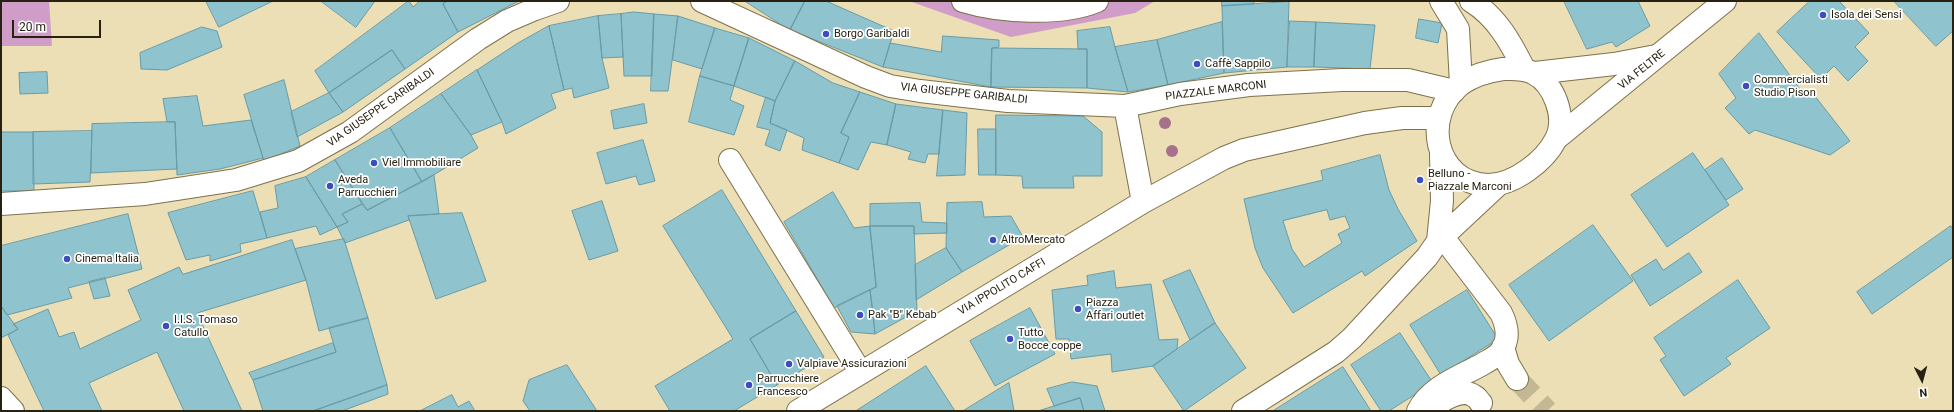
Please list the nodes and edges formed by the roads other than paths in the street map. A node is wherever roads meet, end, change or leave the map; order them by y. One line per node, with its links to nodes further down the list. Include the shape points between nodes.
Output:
1 (558, 1): 18 (street, VIA GIUSEPPE GARIBALDI, via 507,21 350,132 298,161 236,180 145,194)
2 (702, 1): 11 (street, VIA GIUSEPPE GARIBALDI, via 851,71 890,86 1008,101)
3 (963, 1): 4 (street, via 980,6 1032,12)
4 (1097, 1)
5 (1441, 1): 10 (street, via 1458,29)
6 (1471, 1): 9 (street, via 1490,16 1502,30)
7 (1725, 1): 8 (street, VIA FELTRE)
8 (1660, 55): 9 (street, via 1614,64); 13 (street, VIA FELTRE)
9 (1529, 71): 10 (street, via 1503,69 1487,72); 13 (street, via 1548,85 1556,98 1559,124)
10 (1458, 87): 11 (street, PIAZZALE MARCONI, via 1408,80 1342,80 1249,85 1180,94); 12 (street, via 1442,109)
11 (1125, 106): 17 (street)
12 (1439, 118): 14 (street); 17 (street, via 1402,118 1374,122 1244,150 1224,158)
13 (1557, 138): 16 (street, via 1548,152 1536,163)
14 (1441, 154): 16 (street, via 1452,170 1462,178 1479,184); 19 (street)
15 (730, 160): 21 (street)
16 (1498, 184): 19 (street)
17 (1143, 202): 21 (street, VIA IPPOLITO CAFFI)
18 (1, 204)
19 (1440, 238): 20 (street, via 1501,313 1507,325); 27 (street, via 1427,257 1347,343)
20 (1503, 347): 22 (street, via 1508,364); 28 (street, via 1488,361 1429,395)
21 (861, 372): 26 (street, VIA IPPOLITO CAFFI)
22 (1517, 379)
23 (1, 398): 25 (street)
24 (1481, 403): 29 (street, via 1474,395 1465,393 1443,400)
25 (13, 411)
26 (798, 411)
27 (1243, 411)
28 (1418, 411)
29 (1434, 411)

